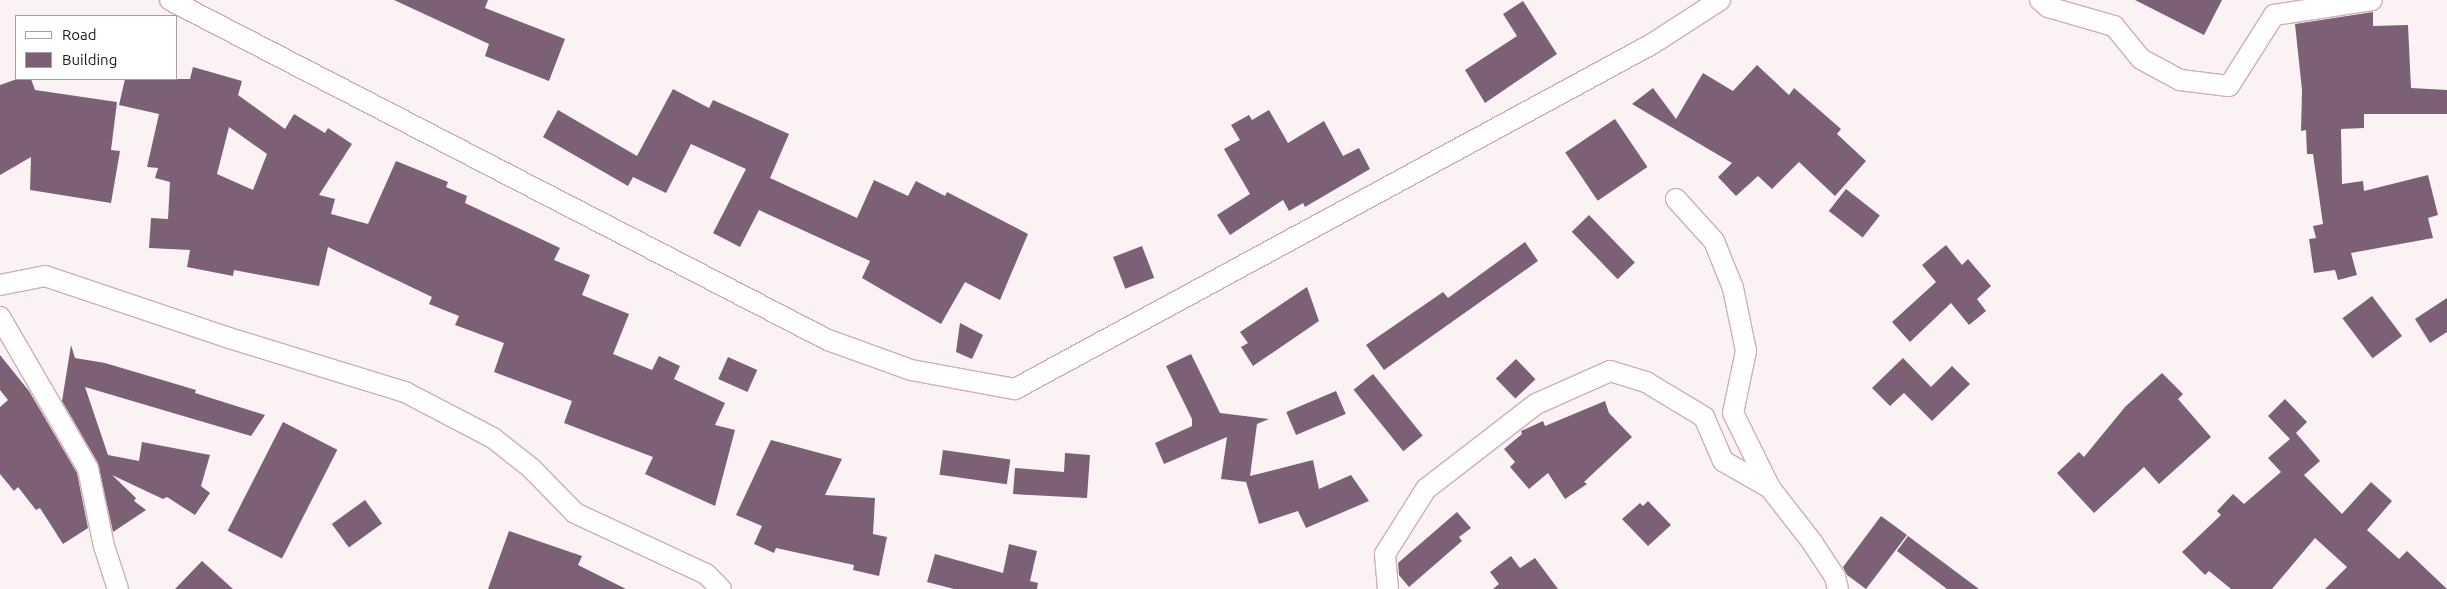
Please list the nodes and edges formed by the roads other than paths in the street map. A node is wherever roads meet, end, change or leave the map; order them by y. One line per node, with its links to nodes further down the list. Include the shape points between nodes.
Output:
1 (170, 0): 2 (street, via 828,340 911,370 1015,389 1652,44)
2 (1720, 0)
3 (2040, 0): 4 (street, via 2048,7 2114,26 2141,59 2180,80 2229,86 2274,15)
4 (2372, 0)
5 (1676, 199): 8 (street, via 1714,241 1733,288 1746,351 1733,413)
6 (0, 286): 11 (street, via 45,276 229,338 405,392 492,438 531,468 576,513 706,574)
7 (0, 317): 10 (street, via 88,469 104,546)
8 (1770, 488): 9 (street); 12 (street, via 1723,461 1704,417 1646,382 1610,371 1536,404 1426,490 1385,554)
9 (1835, 585)
10 (118, 589)
11 (721, 589)
12 (1388, 589)

